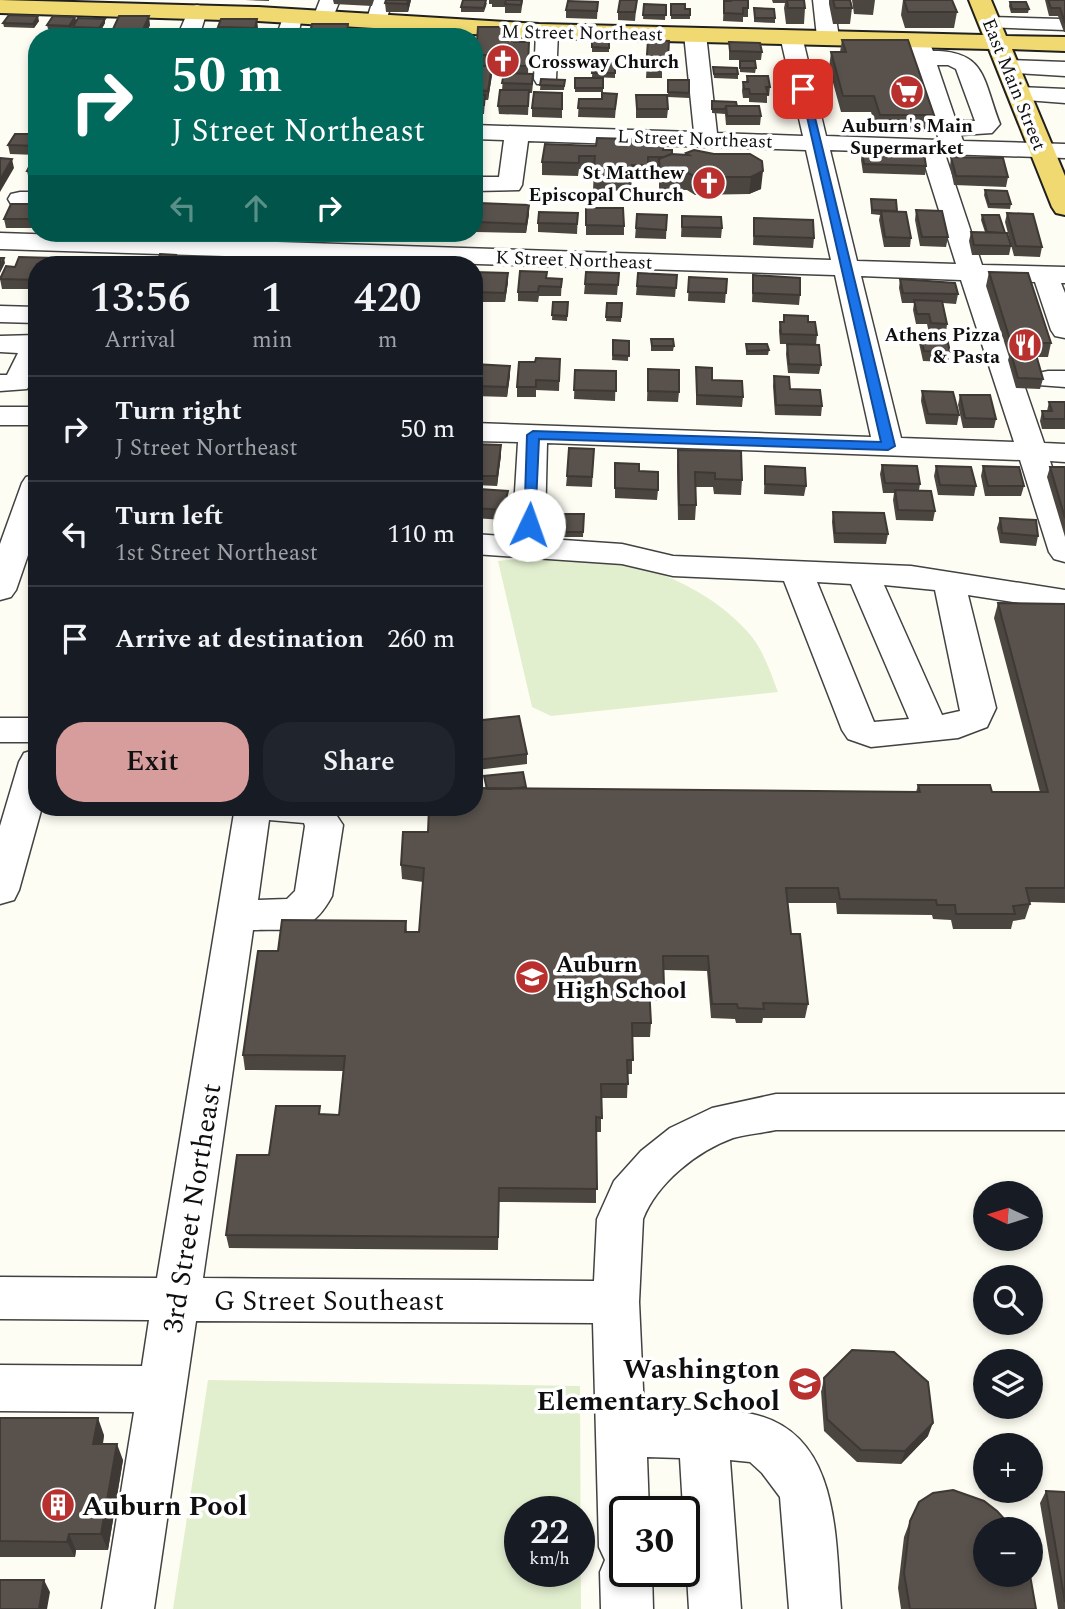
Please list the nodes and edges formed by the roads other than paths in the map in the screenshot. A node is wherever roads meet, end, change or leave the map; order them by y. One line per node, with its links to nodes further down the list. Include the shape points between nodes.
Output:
1 (383, 0): 9 (street)
2 (823, 0): 14 (street)
3 (980, 0): 11 (main road, East Main Street)
4 (0, 6): 6 (main road, M Street Northeast)
5 (327, 9): 8 (main road, M Street Northeast); 9 (main road, M Street Northeast)
6 (197, 12): 8 (main road, M Street Northeast); 10 (street)
7 (542, 24): 9 (main road, M Street Northeast); 12 (main road, M Street Northeast); 18 (street)
8 (289, 27)
9 (385, 27)
10 (191, 28)
11 (993, 33): 15 (main road, M Street Northeast); 16 (main road, M Street Northeast); 17 (main road, East Main Street)
12 (695, 34): 13 (main road, M Street Northeast); 26 (street)
13 (791, 36): 14 (main road, M Street Northeast); 28 (street)
14 (828, 37): 15 (main road, M Street Northeast)
15 (920, 49): 19 (street, via 966,65); 27 (street)
16 (1063, 49): 17 (street)
17 (1008, 67): 20 (main road, East Main Street)
18 (545, 79)
19 (975, 89): 20 (street); 22 (street)
20 (1018, 92): 21 (street); 23 (main road, East Main Street)
21 (1065, 96)
22 (988, 124): 23 (street); 27 (street)
23 (1031, 124): 29 (main road, East Main Street)
24 (483, 132): 25 (street, L Street Northeast)
25 (517, 133): 26 (street, L Street Northeast); 30 (street, via 510,185)
26 (706, 138): 28 (street, L Street Northeast)
27 (943, 140): 28 (street, L Street Northeast); 29 (street, L Street Northeast); 37 (street)
28 (815, 141): 36 (street)
29 (1053, 150): 31 (main road, East Main Street)
30 (483, 184)
31 (1065, 207)
32 (0, 241): 35 (street, K Street Northeast)
33 (203, 242): 35 (street, K Street Northeast)
34 (356, 242): 36 (street, K Street Northeast)
35 (117, 247)
36 (846, 268): 37 (street, K Street Northeast); 50 (street)
37 (972, 272): 38 (street, K Street Northeast); 51 (street)
38 (1055, 275): 41 (street)
39 (0, 314): 40 (street)
40 (28, 315)
41 (1065, 330)
42 (0, 344): 43 (street)
43 (28, 344)
44 (28, 360): 45 (street, via 17,383)
45 (0, 383)
46 (0, 416): 47 (street)
47 (28, 416)
48 (483, 432): 49 (street)
49 (533, 435): 50 (street); 53 (street)
50 (888, 446): 51 (street)
51 (1031, 452): 52 (street); 56 (street)
52 (1065, 453)
53 (529, 525)
54 (28, 532): 60 (street)
55 (483, 544): 57 (street, via 622,554 673,566)
56 (1065, 551)
57 (796, 570): 58 (street); 64 (street, via 860,730 882,736)
58 (863, 573): 59 (street); 64 (street)
59 (948, 582): 61 (street); 64 (street, via 979,708 975,719)
60 (0, 590)
61 (1065, 600)
62 (0, 730): 63 (street)
63 (28, 730)
64 (931, 730)
65 (28, 795): 68 (street)
66 (252, 816): 69 (street, 3rd Street Northeast)
67 (318, 816): 69 (street, via 324,825 313,896 297,914)
68 (0, 890)
69 (236, 916): 72 (street, 3rd Street Northeast)
70 (1065, 1112): 73 (street, via 776,1112 727,1121 685,1141 630,1195 620,1219)
71 (0, 1298): 72 (street, G Street Southeast)
72 (176, 1299): 73 (street, G Street Southeast); 75 (street, 3rd Street Northeast)
73 (616, 1301): 76 (street)
74 (0, 1388): 75 (street)
75 (163, 1389): 80 (street, 3rd Street Northeast)
76 (621, 1433): 77 (street); 78 (street)
77 (704, 1435): 82 (street); 83 (street, via 759,1440 789,1465 800,1482 806,1494)
78 (623, 1496)
79 (626, 1587): 81 (street)
80 (128, 1609)
81 (627, 1609)
82 (715, 1609)
83 (815, 1609)

